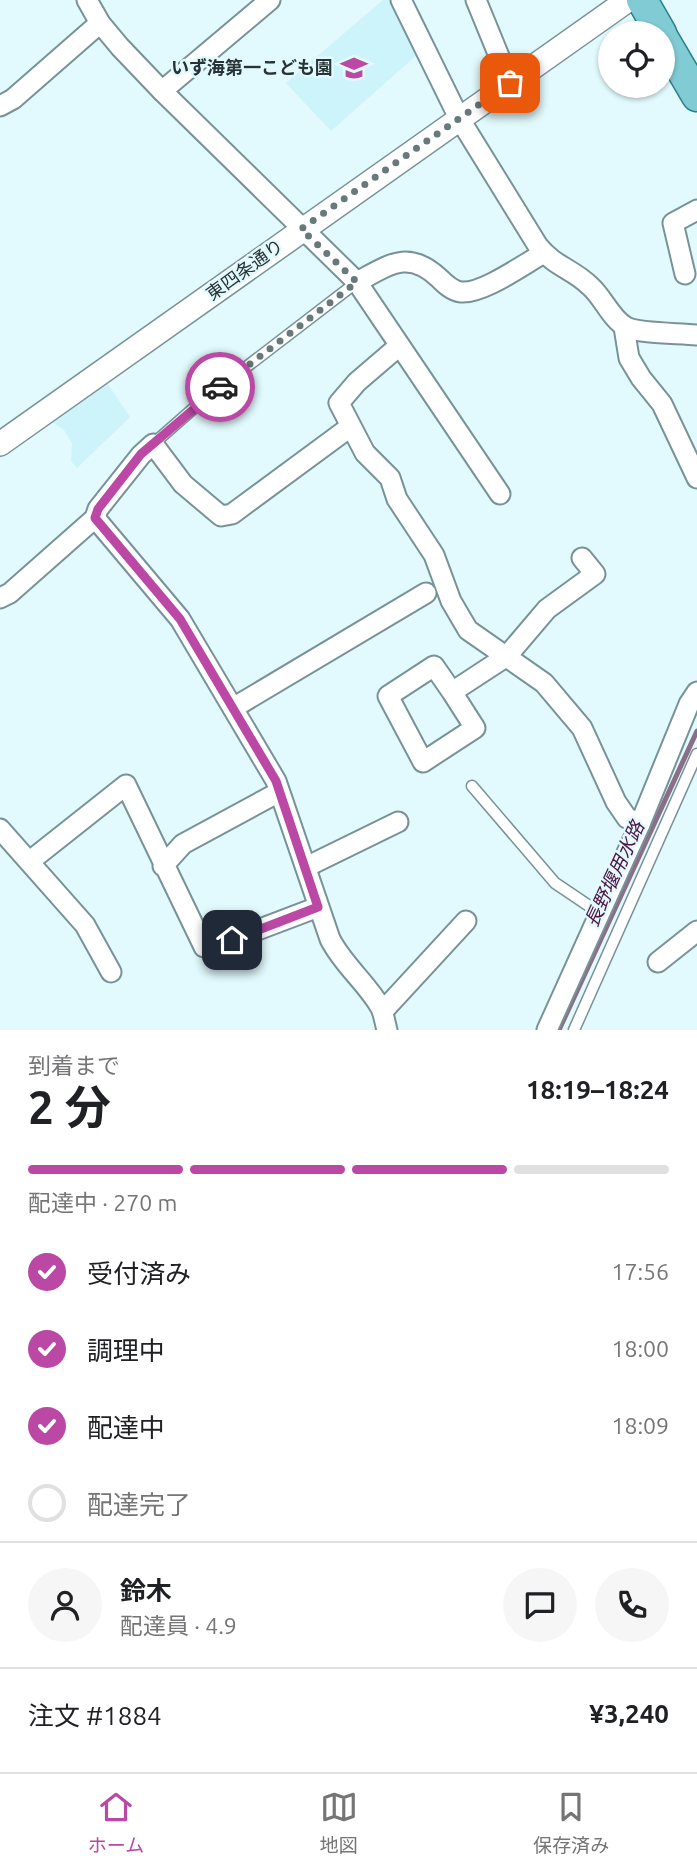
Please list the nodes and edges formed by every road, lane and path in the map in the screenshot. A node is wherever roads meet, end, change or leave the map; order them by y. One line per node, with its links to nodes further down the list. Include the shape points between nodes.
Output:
1 (87, 0): 8 (street)
2 (270, 0): 11 (street)
3 (401, 0): 14 (street)
4 (476, 0): 10 (street)
5 (628, 0): 10 (street, 東四条通り)
6 (642, 0): 7 (main road)
7 (654, 21)
8 (100, 23): 11 (street); 13 (street)
9 (675, 58): 12 (main road)
10 (510, 83): 14 (street, 東四条通り)
11 (162, 91): 16 (street)
12 (697, 96)
13 (0, 106)
14 (459, 118): 16 (street, 東四条通り); 17 (street)
15 (697, 210): 18 (street, via 673,223)
16 (301, 229): 19 (street); 24 (street, 東四条通り)
17 (544, 253): 19 (street, via 477,290 449,288 425,265 407,261 390,264); 20 (street, via 592,287)
18 (685, 274)
19 (357, 282): 22 (street); 25 (lane)
20 (624, 327): 21 (street); 26 (street, via 629,358 662,404)
21 (697, 335)
22 (399, 346): 23 (street, via 339,403); 27 (street)
23 (350, 427): 25 (street, via 232,514 221,516 183,484); 32 (street, via 365,453 390,478 397,499 434,555 451,601 468,630)
24 (0, 443)
25 (153, 444): 28 (street)
26 (697, 478)
27 (500, 495)
28 (95, 518): 31 (street); 35 (street, via 180,619)
29 (582, 558): 32 (street, via 595,574 547,610)
30 (426, 593): 35 (street)
31 (0, 598)
32 (507, 656): 33 (street); 40 (street, via 544,684 575,719 616,802 627,818)
33 (452, 692): 33 (street, via 475,728 423,762 388,696 434,666)
34 (694, 703): 40 (street)
35 (233, 708): 38 (street)
36 (697, 754): 53 (lane)
37 (472, 786): 46 (lane, via 555,883)
38 (279, 792): 43 (street, via 183,844); 44 (street)
39 (398, 822): 44 (street)
40 (640, 824): 46 (street)
41 (0, 829): 42 (street)
42 (30, 862): 43 (street, via 126,785); 50 (street, via 85,925)
43 (163, 866): 45 (street, via 204,947)
44 (306, 867): 45 (street)
45 (318, 907): 51 (street, via 338,956)
46 (601, 914): 52 (street)
47 (466, 921): 51 (street)
48 (697, 931): 49 (street)
49 (658, 962)
50 (111, 972)
51 (385, 1021)
52 (547, 1030)
53 (574, 1030)

